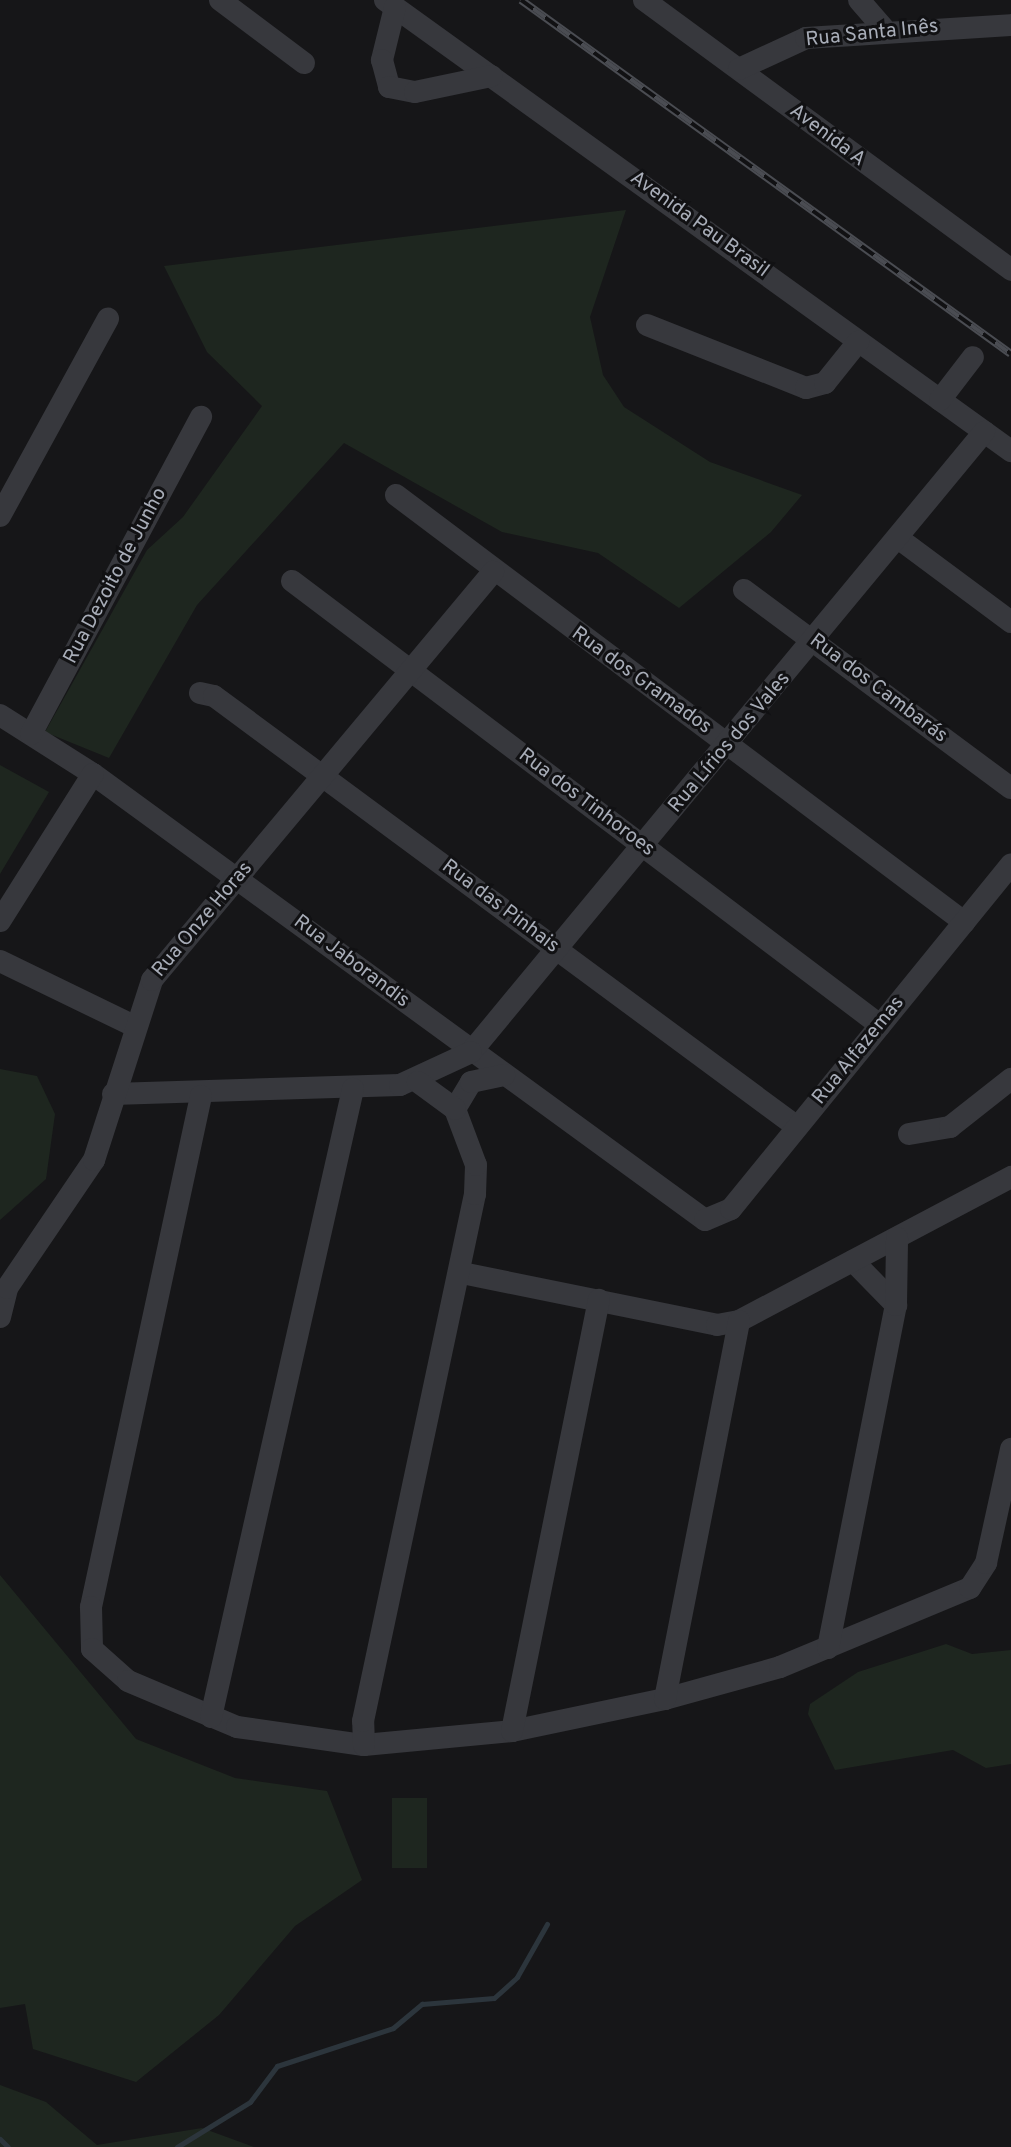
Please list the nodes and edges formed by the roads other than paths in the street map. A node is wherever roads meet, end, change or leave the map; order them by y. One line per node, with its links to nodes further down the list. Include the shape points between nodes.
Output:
1 (220, 0): 7 (street)
2 (644, 0): 8 (street, Avenida A)
3 (859, 0): 6 (street)
4 (390, 4): 9 (street, Avenida Pau Brasil); 9 (street, via 382,60 389,87 415,92)
5 (1011, 25): 6 (street, Rua Santa Inês)
6 (883, 28): 8 (street, Rua Santa Inês, via 806,38)
7 (304, 63)
8 (739, 69): 10 (street, Avenida A)
9 (491, 76): 13 (street, Avenida Pau Brasil)
10 (1011, 270)
11 (108, 319): 20 (street)
12 (647, 325): 13 (street, via 806,388 825,383)
13 (858, 342): 15 (street, Avenida Pau Brasil)
14 (973, 357): 15 (street)
15 (940, 400): 17 (street, Avenida Pau Brasil)
16 (201, 417): 30 (street, Rua Dezoito de Junho)
17 (984, 432): 18 (street, Avenida Pau Brasil); 21 (street, Rua Lírios dos Vales)
18 (1011, 451)
19 (396, 495): 22 (street, Rua dos Gramados)
20 (0, 516)
21 (898, 538): 25 (street); 26 (street, Rua Lírios dos Vales)
22 (493, 572): 27 (street, Rua Onze Horas); 31 (street, Rua dos Gramados)
23 (292, 581): 27 (street, Rua dos Tinhoroes)
24 (744, 590): 26 (street, Rua dos Cambarás)
25 (1011, 622)
26 (814, 642): 31 (street, Rua Lírios dos Vales); 34 (street, Rua dos Cambarás)
27 (410, 671): 33 (street, Rua Onze Horas); 35 (street, Rua dos Tinhoroes)
28 (200, 693): 33 (street, Rua das Pinhais)
29 (0, 715): 30 (street, Rua Jaborandis)
30 (31, 734): 32 (street, Rua Jaborandis)
31 (729, 746): 35 (street, Rua Lírios dos Vales); 39 (street, Rua dos Gramados)
32 (93, 774): 37 (street, Rua Jaborandis); 38 (street)
33 (322, 776): 37 (street, Rua Onze Horas); 40 (street, Rua das Pinhais)
34 (1011, 788)
35 (644, 847): 40 (street, Rua Lírios dos Vales); 43 (street, Rua dos Tinhoroes)
36 (1011, 864): 39 (street, Rua Alfazemas)
37 (237, 878): 42 (street, Rua Onze Horas, via 152,980); 44 (street, Rua Jaborandis)
38 (0, 921)
39 (964, 922): 43 (street, Rua Alfazemas)
40 (557, 950): 44 (street, Rua Lírios dos Vales); 52 (street, Rua das Pinhais)
41 (0, 961): 42 (street)
42 (132, 1025): 49 (street, Rua Onze Horas)
43 (880, 1025): 52 (street, Rua Alfazemas)
44 (471, 1052): 45 (street, Rua Jaborandis); 47 (street, via 447,1059)
45 (504, 1075): 51 (street, via 471,1082); 55 (street, Rua Jaborandis)
46 (1011, 1079): 53 (street, via 950,1127)
47 (418, 1082): 48 (street); 51 (street)
48 (353, 1089): 50 (street); 67 (street)
49 (113, 1094): 50 (street); 59 (street, Rua Onze Horas, via 94,1160)
50 (201, 1096): 67 (street, via 88,1629 92,1649 128,1681)
51 (455, 1109): 58 (street, via 476,1165)
52 (797, 1127): 55 (street, Rua Alfazemas, via 731,1209 714,1221)
53 (909, 1134)
54 (1011, 1177): 56 (street)
55 (698, 1216)
56 (897, 1238): 57 (street); 61 (street)
57 (853, 1261): 61 (street); 63 (street)
58 (462, 1273): 60 (street); 69 (street, via 363,1721)
59 (4, 1288): 62 (street, Rua Onze Horas)
60 (599, 1300): 63 (street, via 703,1323); 68 (street)
61 (896, 1305): 65 (street)
62 (0, 1317)
63 (739, 1321): 66 (street)
64 (1011, 1449): 65 (street, via 986,1563 970,1588)
65 (828, 1648): 66 (street)
66 (665, 1699): 68 (street)
67 (211, 1717): 69 (street, via 266,1733)
68 (512, 1731): 69 (street)
69 (364, 1745)

